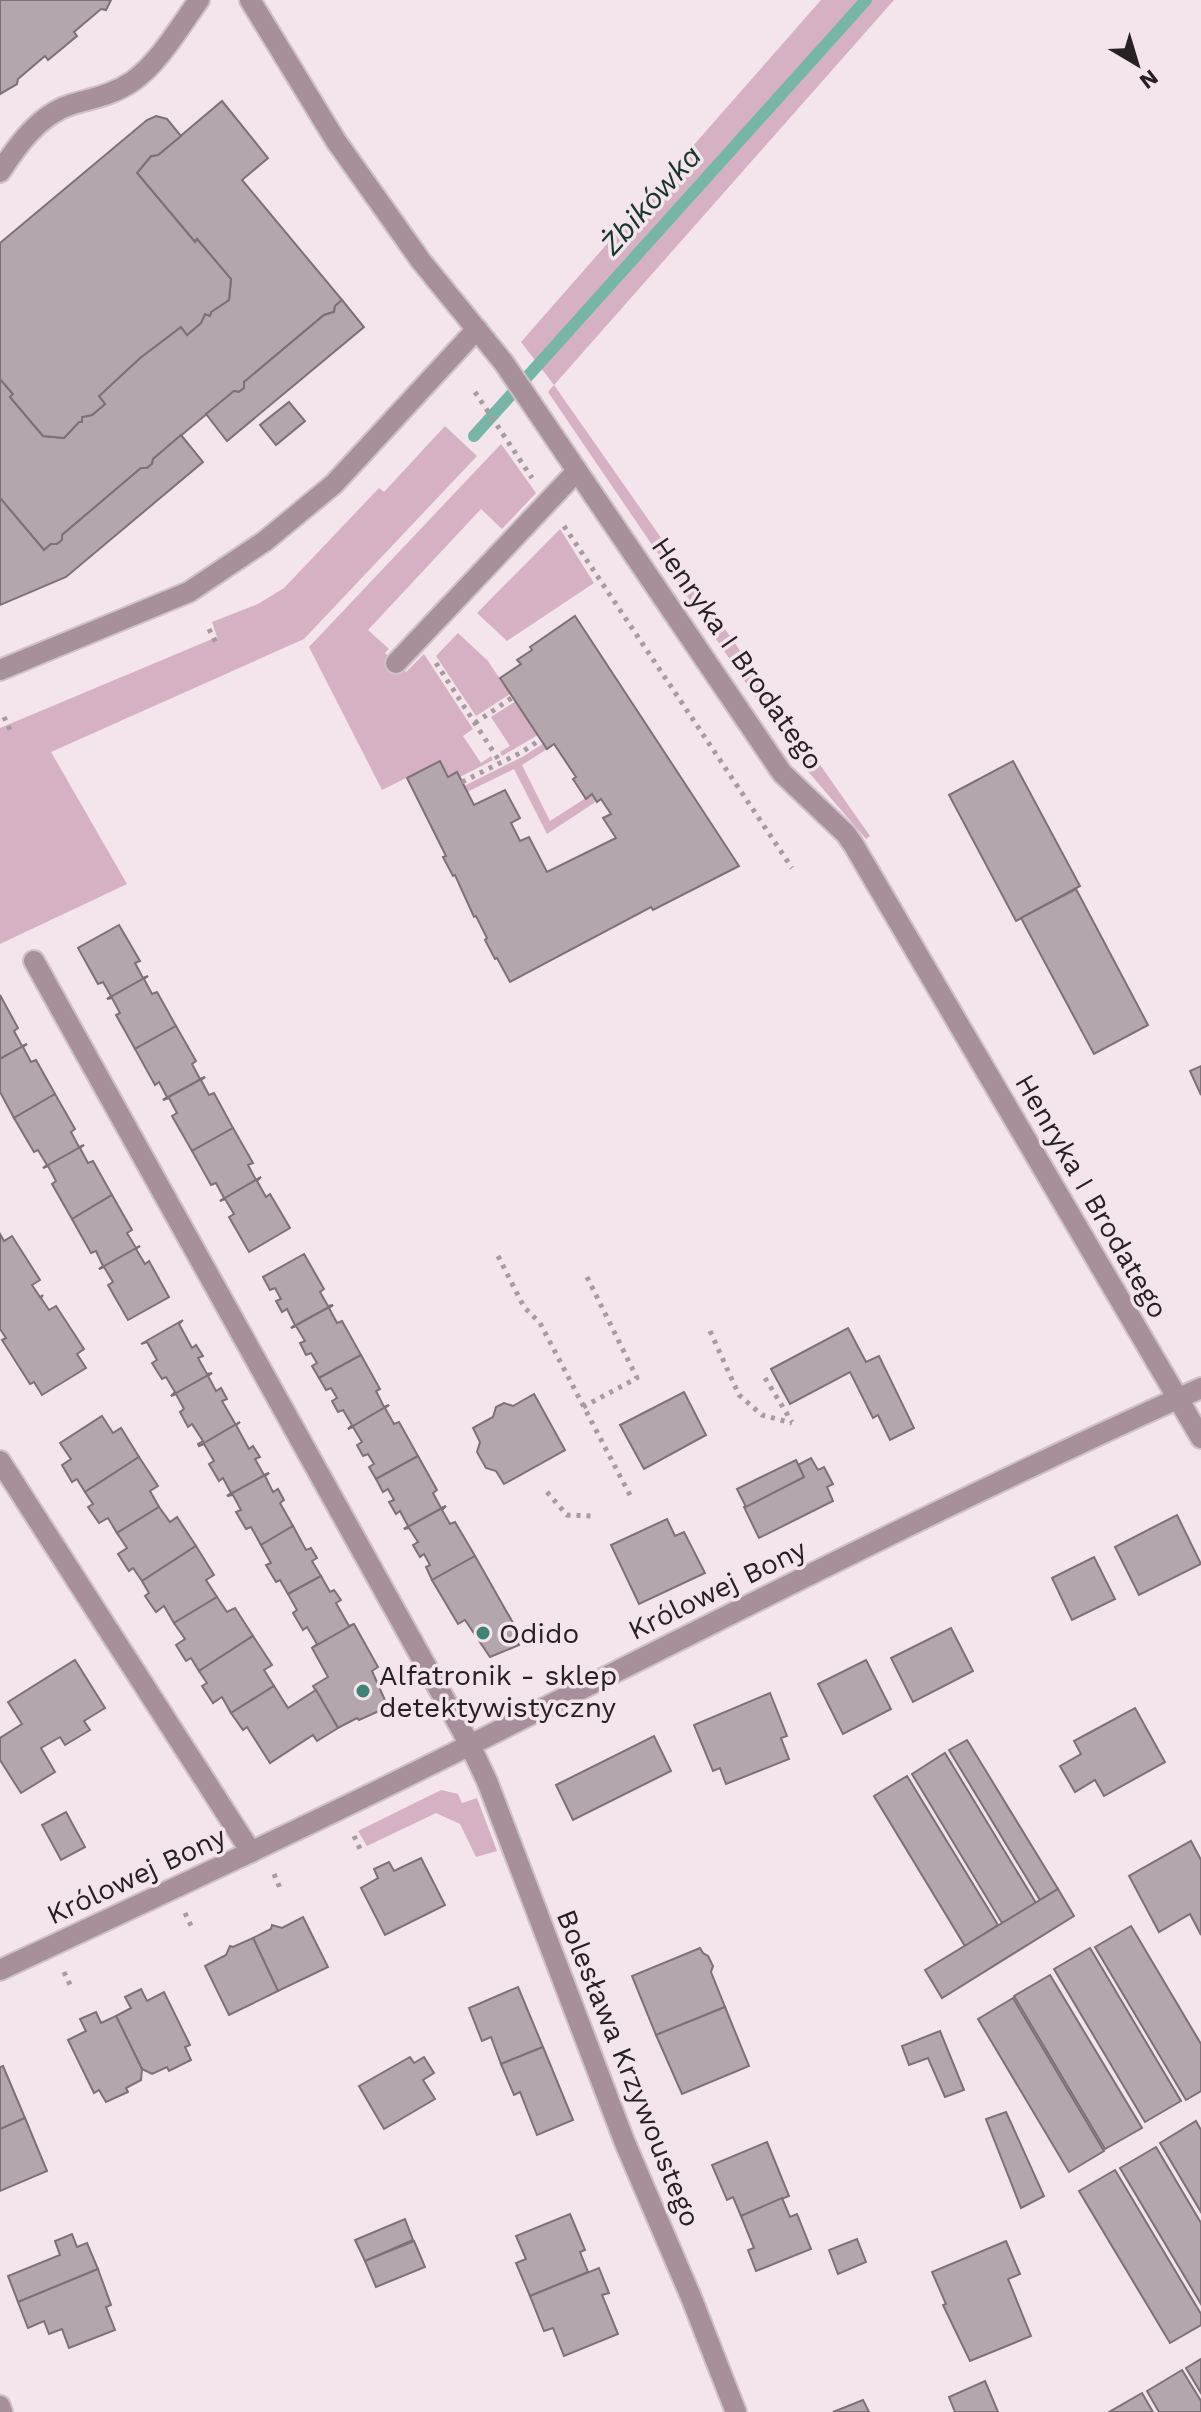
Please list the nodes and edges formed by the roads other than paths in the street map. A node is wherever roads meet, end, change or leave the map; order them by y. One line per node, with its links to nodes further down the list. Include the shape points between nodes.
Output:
1 (199, 0): 3 (street, via 136,79 45,119)
2 (250, 0): 4 (street, Henryka I Brodatego, via 336,141)
3 (0, 172)
4 (477, 329): 5 (street, Henryka I Brodatego); 7 (street, via 334,484 265,541 189,592)
5 (577, 471): 6 (street); 10 (street, Henryka I Brodatego, via 782,773 853,844)
6 (396, 663)
7 (0, 670)
8 (34, 961): 13 (street, Bolesława Krzywoustego)
9 (1201, 1388): 10 (street, Królowej Bony)
10 (1177, 1399): 11 (street, Henryka I Brodatego); 13 (street, Królowej Bony, via 911,1524)
11 (1201, 1438)
12 (0, 1461): 14 (street)
13 (470, 1745): 14 (street, Królowej Bony); 18 (street, Bolesława Krzywoustego)
14 (251, 1852): 15 (street, Królowej Bony)
15 (0, 1970)
16 (0, 2406): 17 (street)
17 (2, 2412)
18 (736, 2412)

